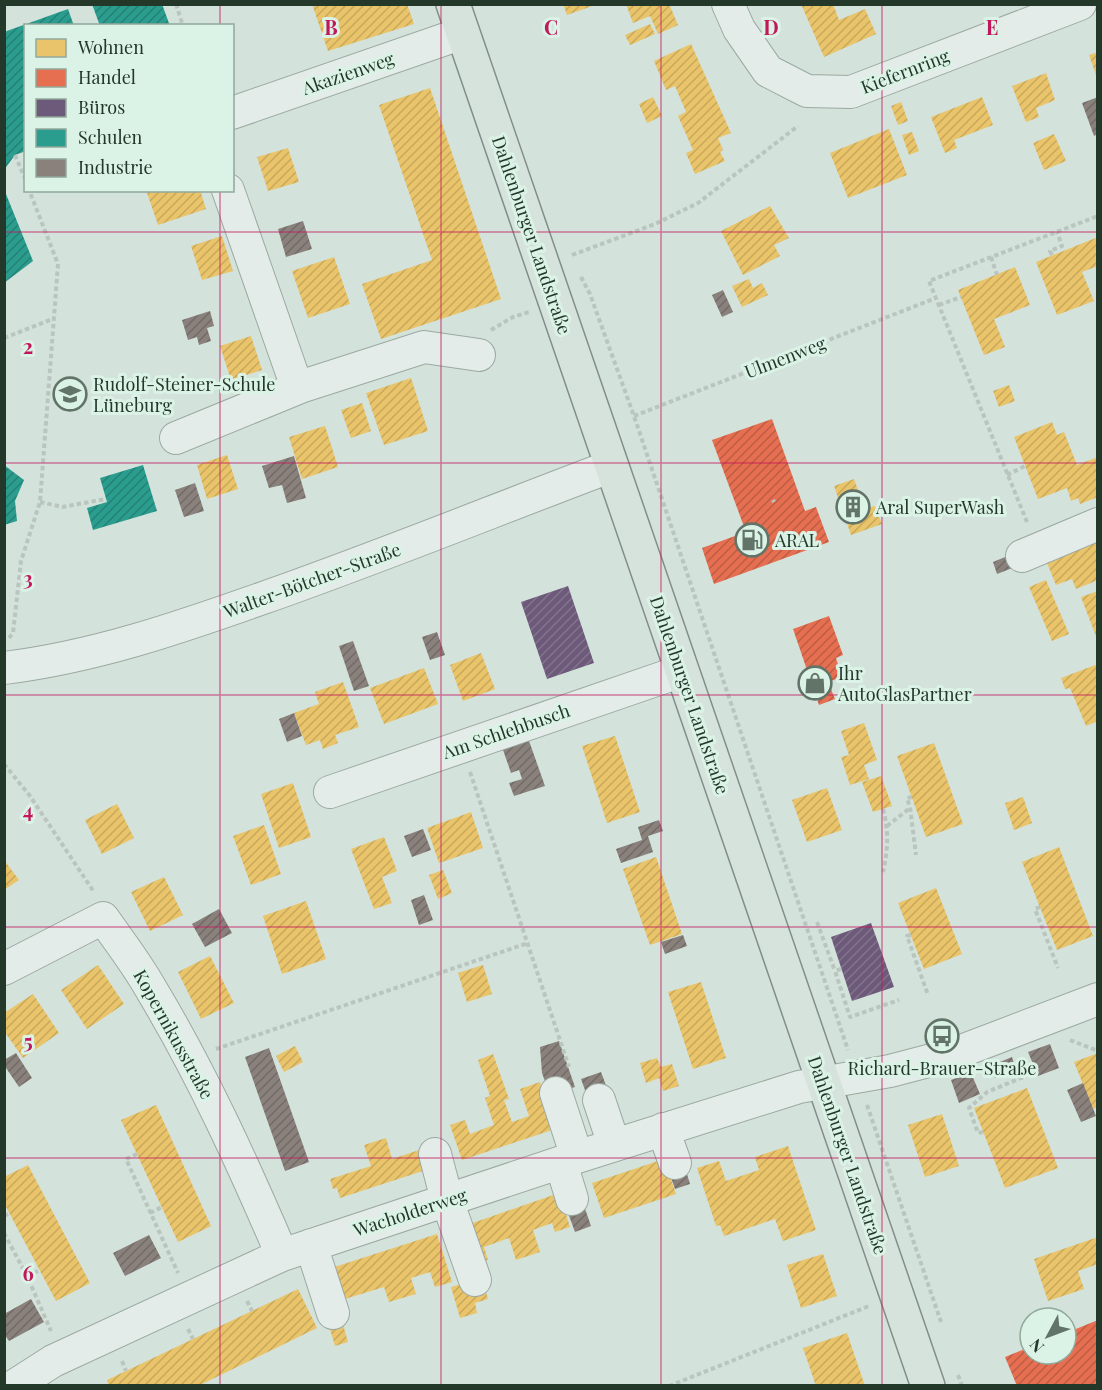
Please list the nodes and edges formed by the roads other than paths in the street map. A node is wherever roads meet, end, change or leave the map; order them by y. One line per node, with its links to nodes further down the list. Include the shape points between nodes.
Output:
1 (728, 4): 2 (street, Kiefernring, via 739,29 768,71 807,91 851,92)
2 (1080, 4)
3 (458, 19): 4 (street, Akazienweg); 9 (main road, Dahlenburger Landstraße)
4 (234, 112)
5 (229, 192): 7 (street, via 293,376)
6 (479, 355): 7 (street, via 423,347)
7 (303, 386): 8 (street)
8 (176, 438)
9 (612, 466): 12 (street, Walter-Bötcher-Straße, via 177,629 100,651); 13 (main road, Dahlenburger Landstraße)
10 (1098, 524): 11 (street)
11 (1030, 553)
12 (4, 669)
13 (682, 671): 14 (street, Am Schlehbusch); 18 (main road, Dahlenburger Landstraße)
14 (330, 792)
15 (4, 969): 28 (street, Kopernikusstraße, via 103,918 150,987 190,1058)
16 (1098, 999): 18 (street, via 951,1054 890,1071)
17 (564, 1083): 23 (street)
18 (823, 1083): 20 (street, Wacholderweg); 32 (main road, Dahlenburger Landstraße)
19 (599, 1100): 21 (street)
20 (663, 1129): 21 (street, Wacholderweg); 24 (street)
21 (614, 1145): 23 (street, Wacholderweg)
22 (435, 1154): 26 (street)
23 (569, 1160): 25 (street); 26 (street, Wacholderweg)
24 (675, 1163)
25 (572, 1199)
26 (441, 1202): 27 (street, Wacholderweg); 29 (street)
27 (311, 1245): 28 (street, Wacholderweg); 30 (street)
28 (282, 1255): 31 (street, Wacholderweg, via 62,1357)
29 (468, 1282)
30 (333, 1313)
31 (14, 1386)
32 (928, 1386)

